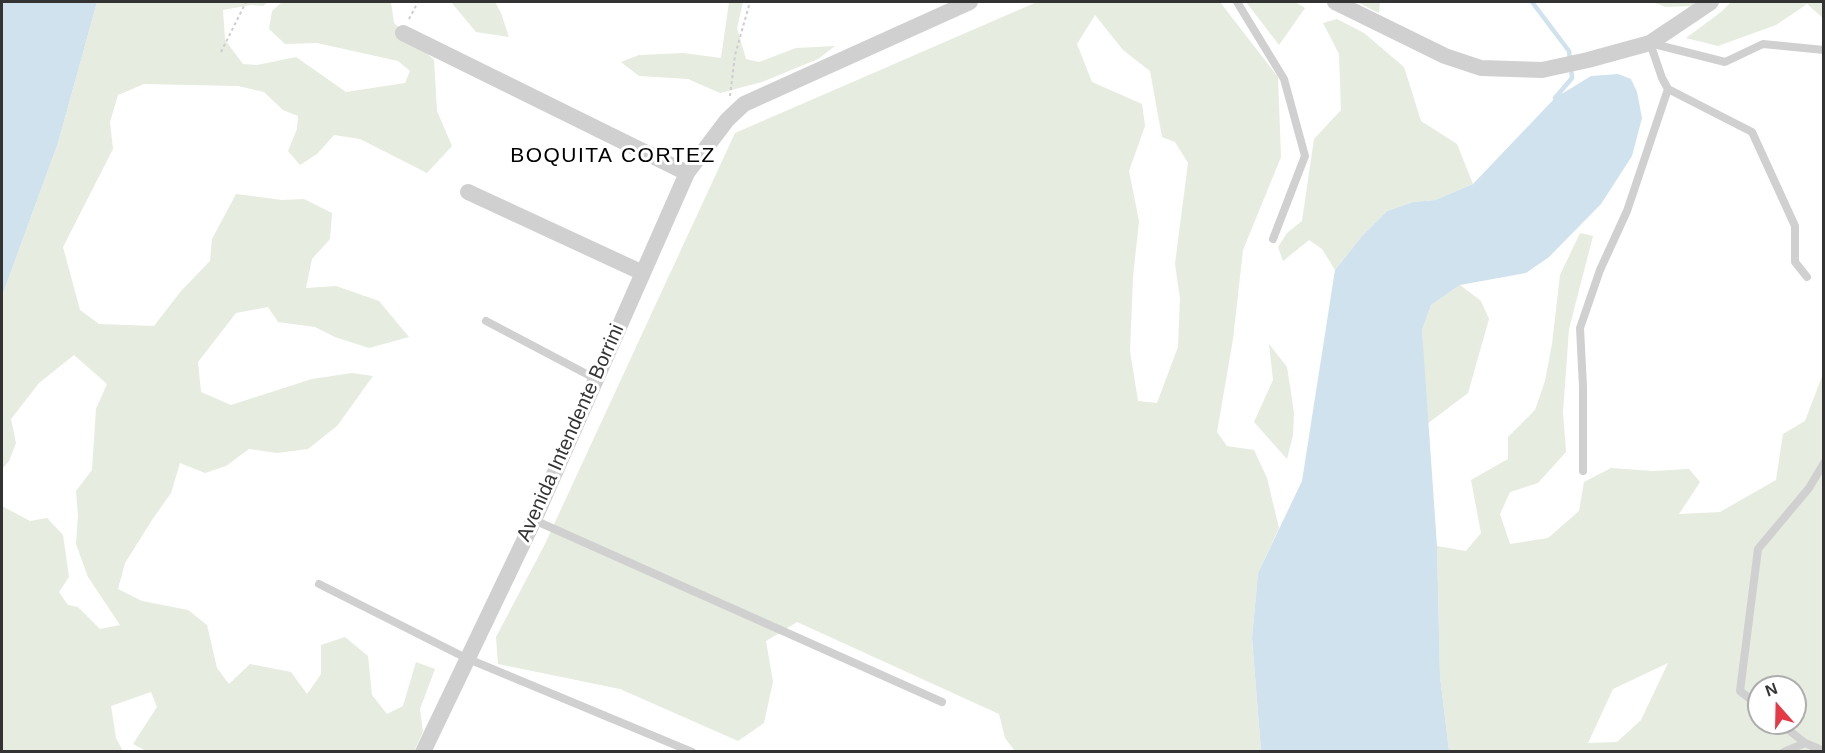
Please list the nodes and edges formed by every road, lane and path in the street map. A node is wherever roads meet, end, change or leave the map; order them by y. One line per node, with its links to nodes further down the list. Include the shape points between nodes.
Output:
1 (246, 2): 11 (path)
2 (418, 2): 8 (path)
3 (750, 2): 13 (path, via 735,55)
4 (970, 2): 13 (street, Avenida Intendente Borrini, via 744,104)
5 (1237, 2): 16 (lane, via 1284,78 1305,156)
6 (1335, 2): 9 (street, via 1445,56 1481,68 1542,70)
7 (1711, 2): 9 (street)
8 (403, 33): 14 (street)
9 (1650, 43): 10 (lane, via 1725,62 1764,44); 12 (lane)
10 (1824, 50)
11 (221, 51)
12 (1668, 89): 18 (lane, via 1752,132 1795,226 1795,262); 22 (lane, via 1627,211 1600,270 1580,328)
13 (727, 120): 14 (street, Avenida Intendente Borrini)
14 (687, 173): 17 (street, Avenida Intendente Borrini)
15 (468, 192): 17 (street)
16 (1273, 239)
17 (643, 273): 20 (street, Avenida Intendente Borrini)
18 (1807, 278)
19 (486, 321): 20 (lane)
20 (596, 379): 23 (street, Avenida Intendente Borrini)
21 (1824, 463): 26 (lane, via 1809,488 1758,549 1740,691)
22 (1583, 471)
23 (534, 520): 25 (street, Avenida Intendente Borrini); 27 (lane)
24 (319, 584): 25 (lane)
25 (466, 658): 31 (street, Avenida Intendente Borrini); 32 (lane)
26 (1747, 697)
27 (942, 702)
28 (1795, 735): 29 (lane)
29 (1805, 743): 30 (lane); 33 (lane)
30 (1824, 751)
31 (423, 752)
32 (692, 752)
33 (1784, 752)

